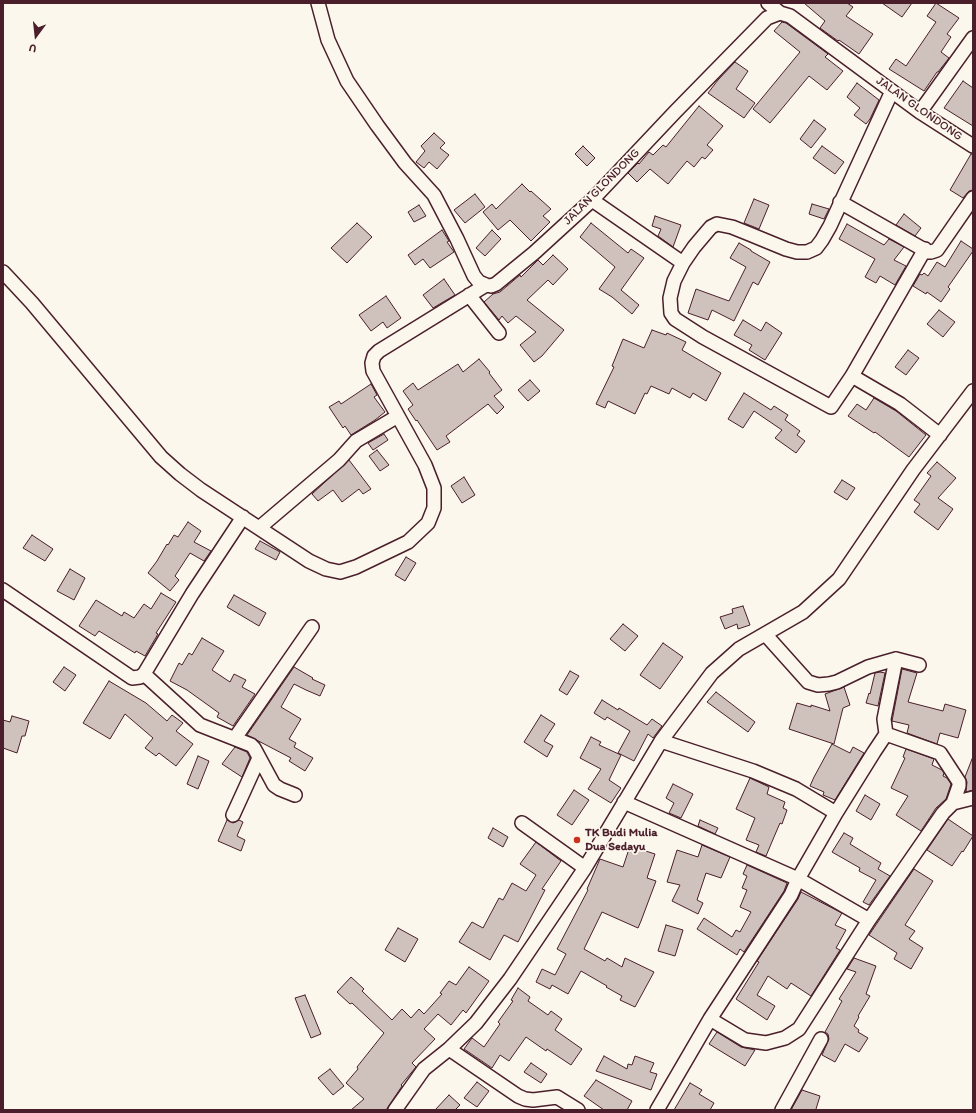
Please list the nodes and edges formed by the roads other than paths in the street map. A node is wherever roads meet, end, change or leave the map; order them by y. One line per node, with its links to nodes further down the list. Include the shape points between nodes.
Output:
1 (318, 3): 14 (street, via 328,40 347,81 405,162 434,195 474,276)
2 (768, 3): 3 (street)
3 (780, 13): 5 (street, JALAN GLONDONG, via 790,16); 9 (street, JALAN GLONDONG, via 767,18)
4 (973, 38): 6 (street)
5 (892, 91): 6 (street, JALAN GLONDONG); 10 (street)
6 (920, 112): 7 (street, JALAN GLONDONG)
7 (973, 146)
8 (973, 198): 11 (street, via 937,250 928,252)
9 (592, 200): 12 (street); 14 (street, JALAN GLONDONG, via 496,284)
10 (840, 202): 11 (street); 12 (street, via 822,240 816,248 807,252 786,249 732,227 718,224 710,227)
11 (925, 249): 17 (street)
12 (683, 263): 17 (street, via 670,298 670,313 675,319 831,407)
13 (3, 272): 21 (street, via 161,457 201,490)
14 (486, 285): 15 (street, JALAN GLONDONG)
15 (469, 296): 16 (street); 19 (street, JALAN GLONDONG, via 374,356 373,371)
16 (499, 333)
17 (852, 376): 20 (street, via 900,404)
18 (973, 391): 20 (street)
19 (398, 416): 22 (street, via 356,441 339,460); 22 (street, via 425,465 434,488 434,508 428,523 408,542 340,572 309,561)
20 (940, 435): 25 (street, via 913,470 839,579 803,612)
21 (243, 517): 22 (street); 28 (street, via 192,594)
22 (259, 528)
23 (3, 590): 28 (street, via 132,678)
24 (312, 627): 30 (street)
25 (765, 634): 26 (street, via 808,682 818,685 837,682 868,667); 31 (street, via 739,649 712,673)
26 (896, 659): 27 (street); 29 (street, via 884,719)
27 (919, 664)
28 (144, 674): 30 (street, via 200,725)
29 (886, 734): 36 (street, via 940,753 960,782); 37 (street)
30 (235, 738): 32 (street, via 251,745)
31 (661, 741): 35 (street); 37 (street, via 753,771 796,789)
32 (259, 758): 33 (street, via 274,785); 38 (street)
33 (295, 795)
34 (973, 798): 36 (street)
35 (624, 802): 40 (street); 41 (street)
36 (953, 803): 42 (street, via 943,813)
37 (836, 813): 41 (street)
38 (233, 815)
39 (522, 823): 40 (street)
40 (585, 868): 45 (street, via 510,979 476,1023)
41 (798, 879): 42 (street); 43 (street, via 791,896)
42 (869, 920): 43 (street, via 799,1029 785,1038 766,1043 745,1040)
43 (710, 1019): 48 (street)
44 (821, 1039): 49 (street)
45 (449, 1049): 46 (street, via 424,1070); 47 (street, via 518,1096 533,1100 557,1097)
46 (399, 1108)
47 (578, 1110)
48 (657, 1110)
49 (782, 1110)

